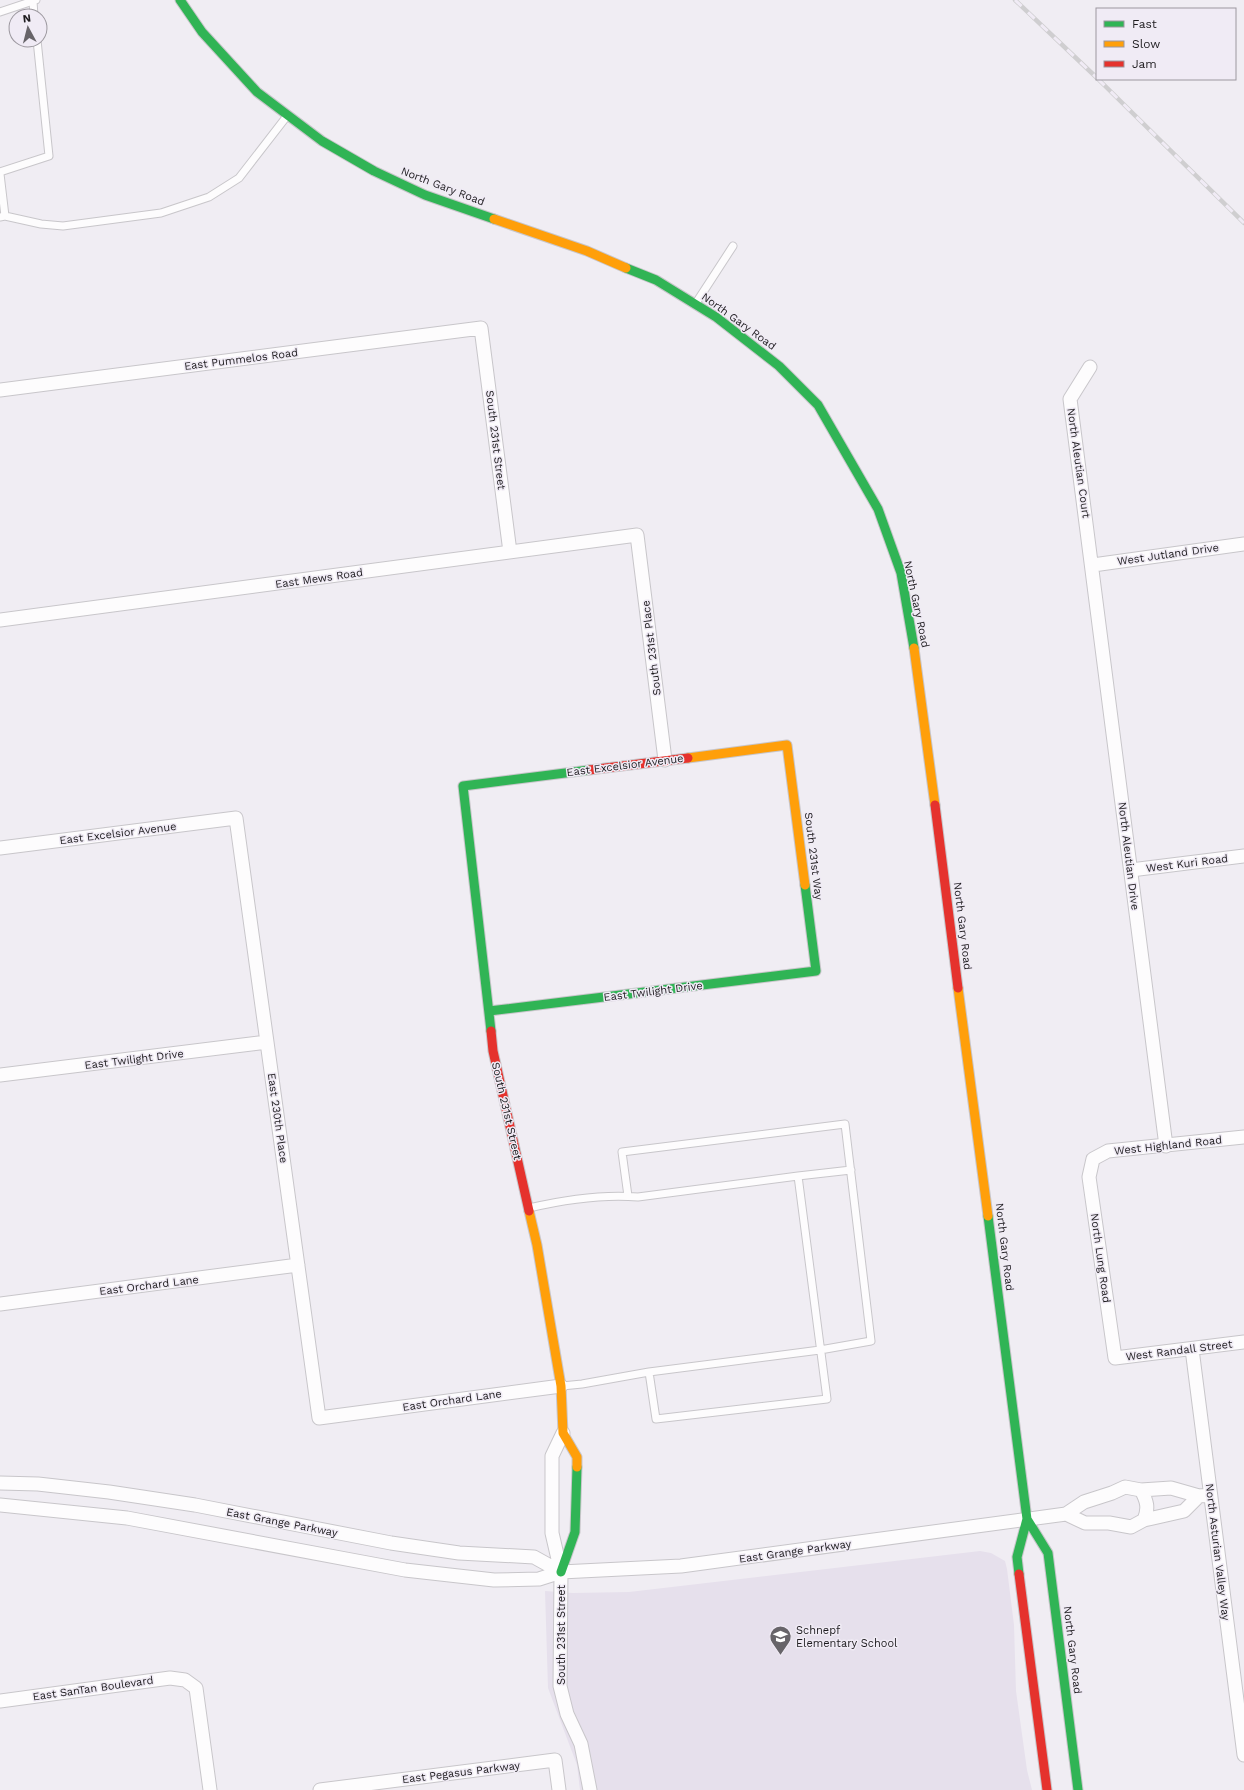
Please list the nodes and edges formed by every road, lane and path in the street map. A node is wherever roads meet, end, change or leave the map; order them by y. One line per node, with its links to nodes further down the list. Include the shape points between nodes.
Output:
1 (180, 0): 5 (main road, North Gary Road, via 202,32 228,62 257,92)
2 (34, 1): 3 (lane)
3 (0, 12)
4 (38, 48): 6 (lane, via 49,156)
5 (287, 116): 7 (lane, via 239,178 209,197 162,214 63,226); 9 (main road, North Gary Road, via 322,141 374,171 418,191 587,251 656,280)
6 (0, 173): 7 (lane)
7 (3, 216)
8 (733, 246): 9 (lane)
9 (695, 304): 51 (main road, North Gary Road, via 716,317 779,366 818,405 878,509 901,573 913,637)
10 (482, 328): 12 (street, East Pummelos Road); 15 (street, South 231st Street)
11 (1090, 367): 16 (street, North Aleutian Court, via 1070,399)
12 (0, 390)
13 (637, 535): 15 (street, East Mews Road); 19 (street, South 231st Place)
14 (1244, 544): 16 (street, West Jutland Drive)
15 (510, 552): 17 (street, East Mews Road)
16 (1093, 565): 24 (street, North Aleutian Drive)
17 (0, 620)
18 (787, 744): 19 (main road, East Excelsior Avenue); 25 (main road, South 231st Way)
19 (664, 760): 20 (main road, East Excelsior Avenue)
20 (463, 786): 26 (main road, South 231st Street)
21 (236, 818): 22 (street, East Excelsior Avenue); 27 (street, East 230th Place)
22 (0, 848)
23 (1244, 856): 24 (street, West Kuri Road)
24 (1131, 870): 30 (street, North Aleutian Drive)
25 (816, 971): 26 (main road, East Twilight Drive)
26 (489, 1011): 35 (main road, South 231st Street, via 496,1065)
27 (267, 1042): 28 (street, East Twilight Drive); 36 (street, East 230th Place)
28 (0, 1075)
29 (1244, 1137): 30 (street, West Highland Road)
30 (1166, 1146): 31 (street, West Highland Road, via 1108,1151)
31 (1093, 1159): 41 (street, North Lung Road, via 1089,1177)
32 (851, 1170): 33 (lane); 34 (lane, via 845,1124 622,1152); 40 (lane, via 871,1341)
33 (798, 1176): 34 (lane, via 638,1197); 40 (lane)
34 (628, 1196): 35 (lane)
35 (528, 1208): 43 (main road, South 231st Street, via 537,1245)
36 (298, 1265): 37 (street, East Orchard Lane); 44 (street, East 230th Place)
37 (0, 1304)
38 (1244, 1342): 39 (street, West Randall Street)
39 (1192, 1349): 41 (street, West Randall Street); 48 (street, North Asturian Valley Way)
40 (820, 1350): 42 (lane); 42 (lane, via 827,1399 656,1419)
41 (1115, 1358)
42 (649, 1372): 43 (lane)
43 (561, 1386): 44 (street, East Orchard Lane); 45 (main road, South 231st Street)
44 (319, 1418)
45 (563, 1433): 53 (street, South 231st Street, via 552,1456 552,1533); 53 (main road, South 231st Street, via 577,1457 575,1532)
46 (0, 1483): 53 (street, East Grange Parkway, via 38,1484 195,1505 391,1543 459,1553 534,1557)
47 (1141, 1490): 48 (street, via 1171,1488); 50 (street, via 1125,1487 1084,1502); 52 (street, via 1147,1501)
48 (1205, 1495): 52 (street, via 1184,1511); 55 (street, North Asturian Valley Way)
49 (0, 1505): 53 (street, East Grange Parkway, via 127,1518 356,1561 452,1576 494,1580 539,1579)
50 (1066, 1514): 51 (street, East Grange Parkway); 52 (street, via 1085,1523 1109,1523 1131,1527)
51 (1027, 1518): 53 (street, East Grange Parkway, via 681,1566); 61 (main road, North Gary Road, via 1017,1557); 62 (main road, North Gary Road, via 1048,1553)
52 (1144, 1520)
53 (561, 1572): 60 (street, South 231st Street, via 560,1686 567,1714 581,1744)
54 (0, 1701): 57 (street, East SanTan Boulevard, via 170,1678 185,1680 196,1688)
55 (1241, 1704): 56 (street, North Asturian Valley Way)
56 (1244, 1755)
57 (210, 1790)
58 (320, 1790): 59 (street, East Pegasus Parkway, via 555,1760)
59 (559, 1790)
60 (590, 1790)
61 (1047, 1790)
62 (1078, 1790)

